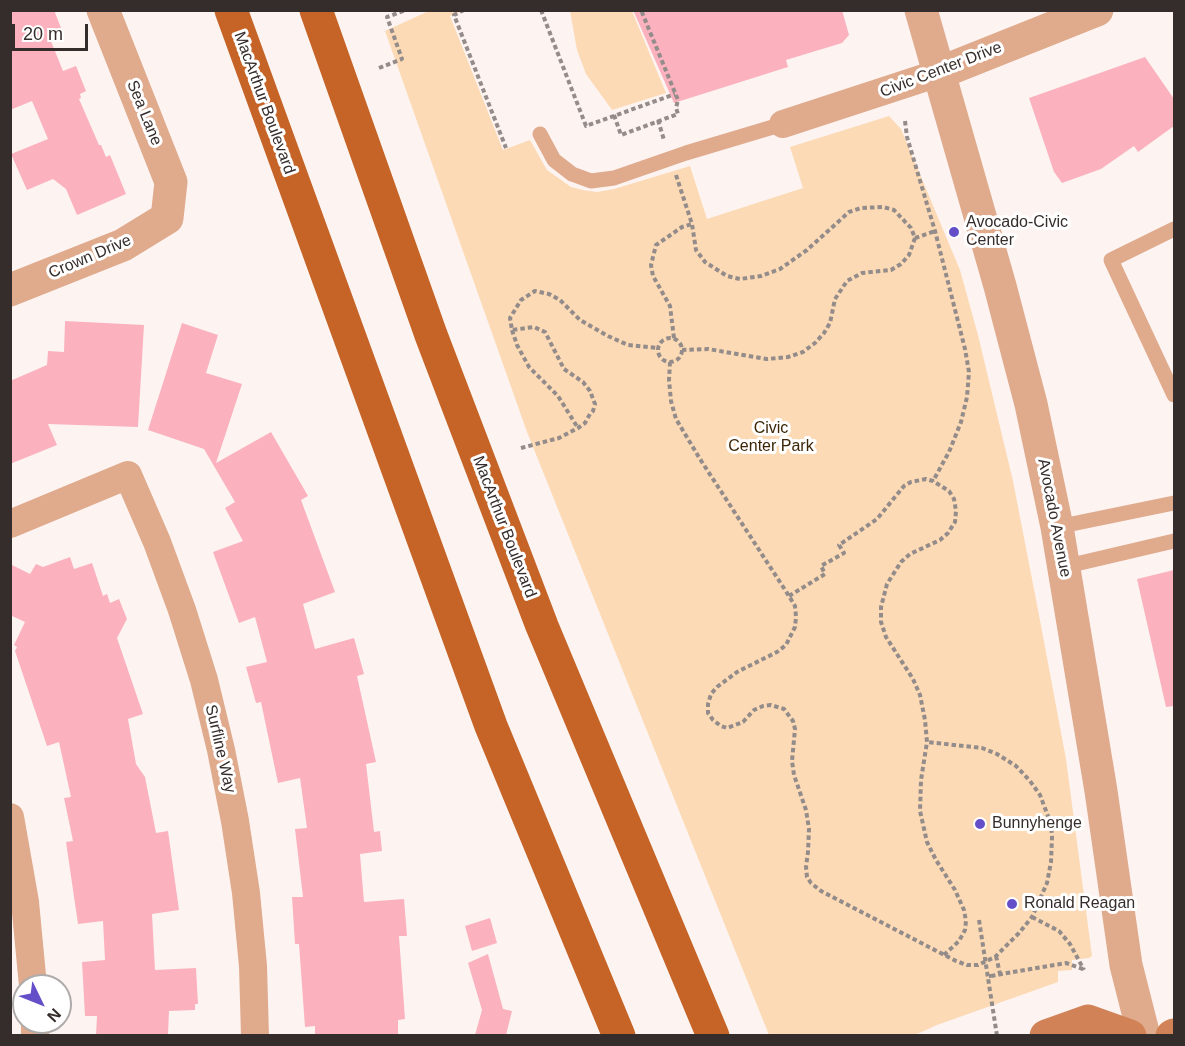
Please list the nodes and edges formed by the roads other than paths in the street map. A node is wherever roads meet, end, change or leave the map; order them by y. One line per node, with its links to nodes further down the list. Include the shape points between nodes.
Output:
1 (103, 10): 9 (street, Sea Lane, via 171,182)
2 (231, 10): 21 (main road, MacArthur Boulevard, via 490,726)
3 (316, 10): 22 (main road, MacArthur Boulevard, via 431,335 542,627)
4 (921, 10): 6 (street, Avocado Avenue)
5 (1097, 10): 6 (street, Civic Center Drive)
6 (939, 73): 7 (street, Civic Center Drive); 15 (street, Avocado Avenue, via 1031,404)
7 (783, 124): 8 (lane, via 614,178 591,181 572,174 554,160)
8 (540, 134)
9 (167, 218): 11 (street, Crown Drive, via 123,245)
10 (1174, 229): 12 (lane, via 1111,260)
11 (10, 290)
12 (1174, 395)
13 (1174, 503): 15 (lane)
14 (10, 524): 20 (street, Surfline Way, via 128,475 182,610 221,750 246,894)
15 (1057, 527): 17 (street, Avocado Avenue)
16 (1174, 541): 17 (lane)
17 (1064, 567): 25 (street, Avocado Avenue, via 1126,965)
18 (10, 817): 19 (street, via 25,902)
19 (32, 974)
20 (255, 1035)
21 (619, 1035)
22 (713, 1035)
23 (1046, 1035): 24 (main road, via 1088,1021)
24 (1130, 1035)
25 (1144, 1035)

